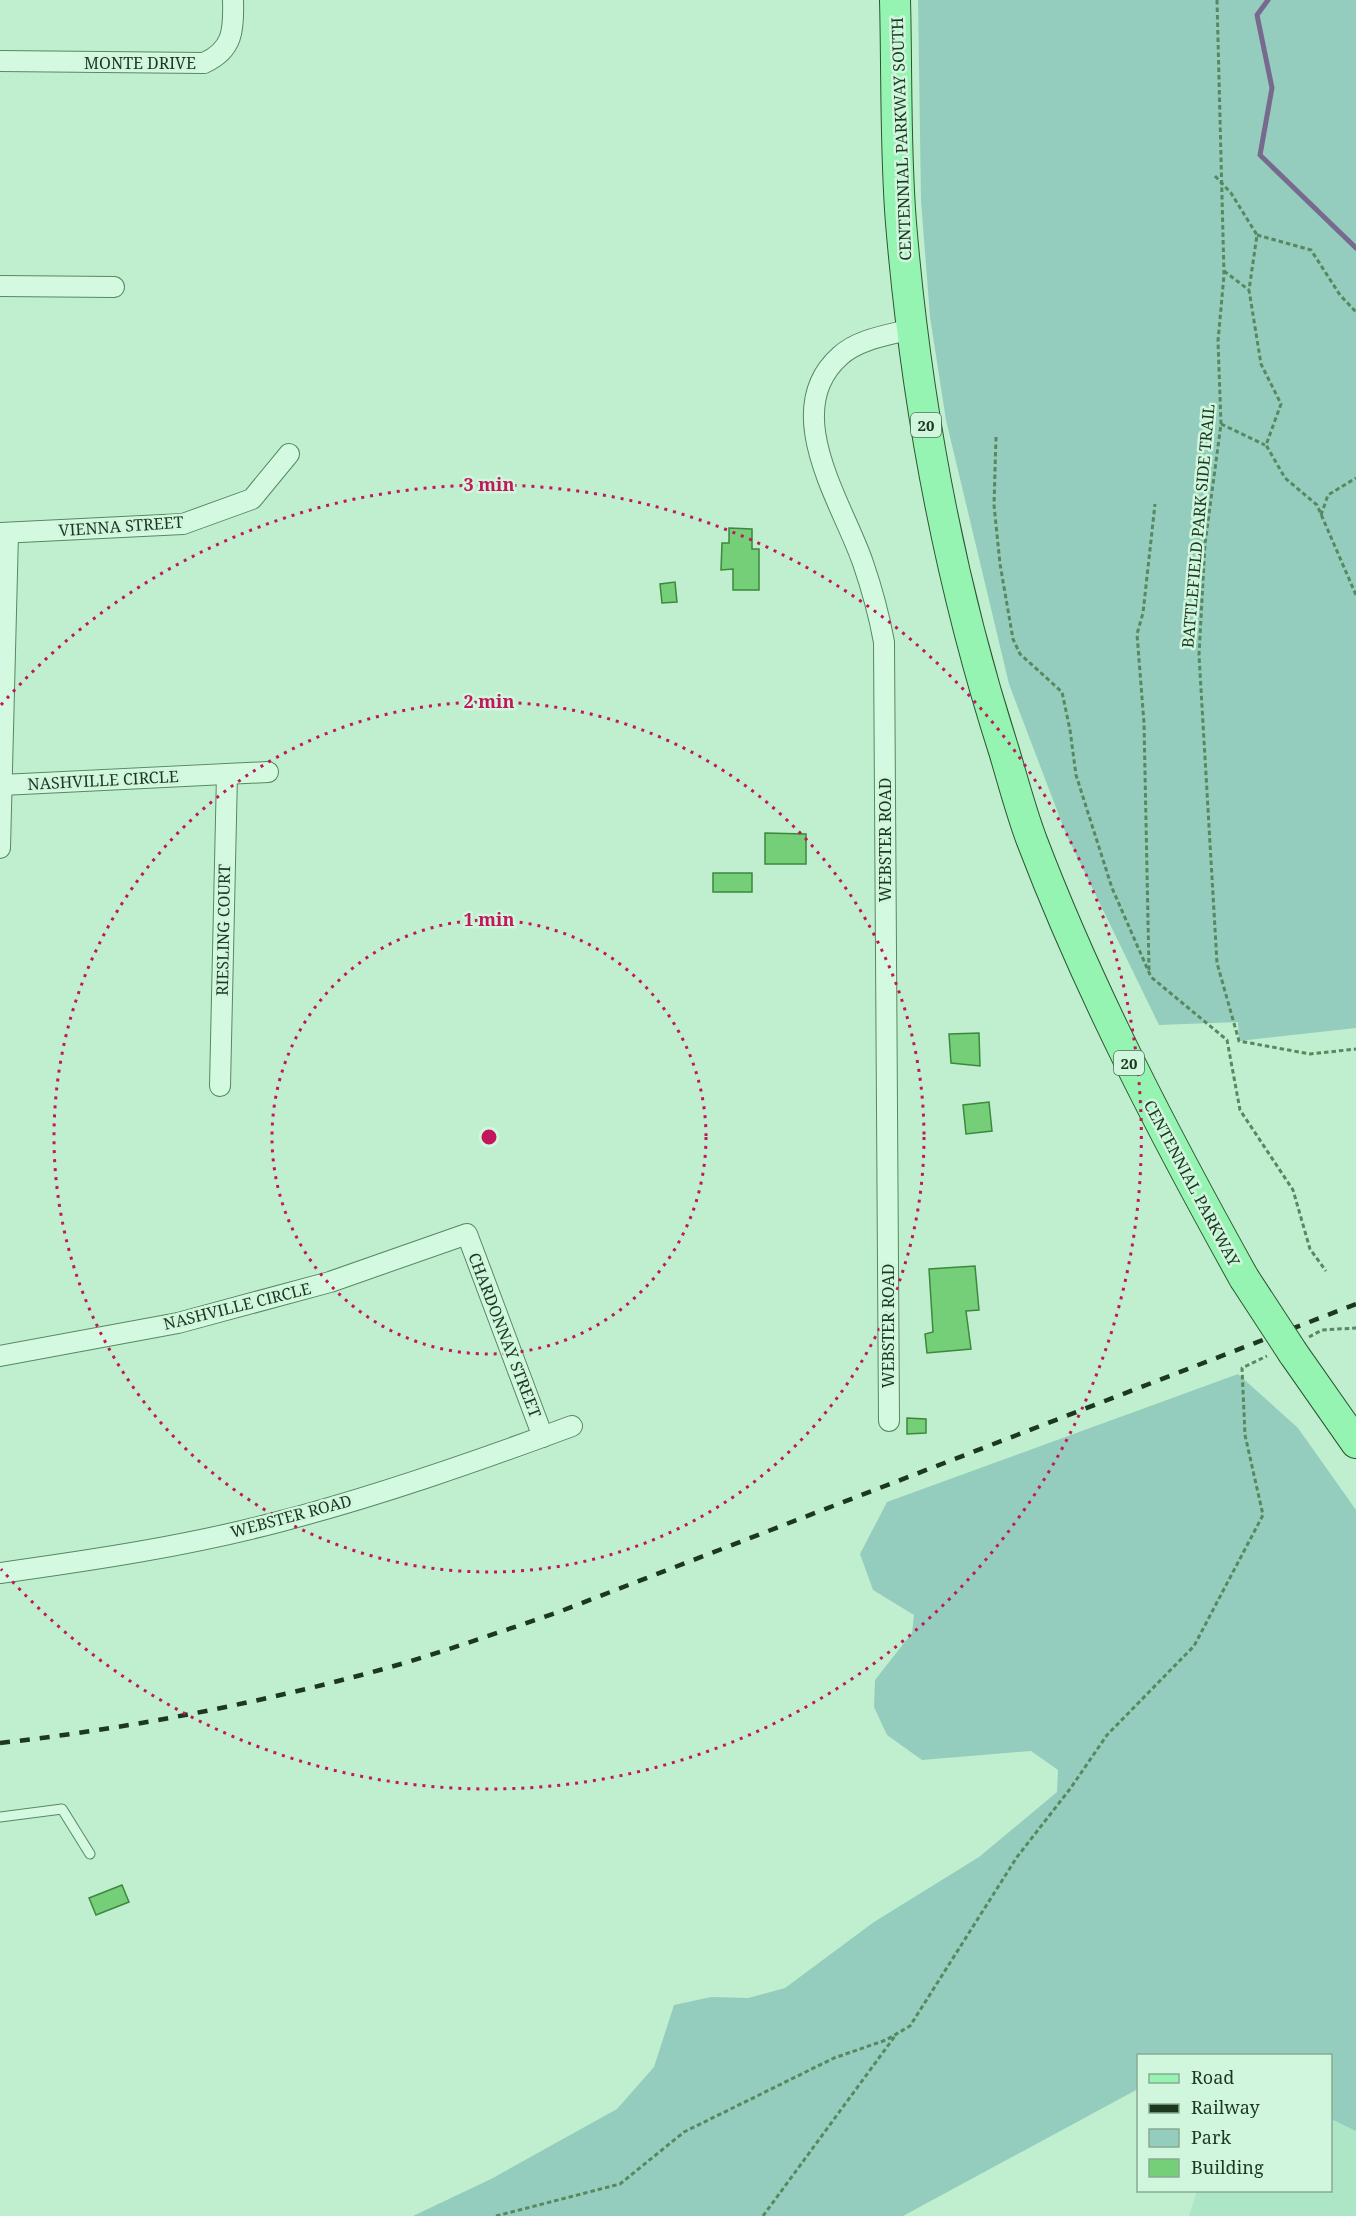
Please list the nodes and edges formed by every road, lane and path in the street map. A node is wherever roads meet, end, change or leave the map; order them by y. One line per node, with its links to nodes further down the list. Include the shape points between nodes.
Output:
1 (233, 0): 4 (street, MONTE DRIVE, via 229,43 217,57 204,63)
2 (895, 0): 13 (main road, CENTENNIAL PARKWAY SOUTH / 20, via 901,219)
3 (1217, 0): 6 (path, BATTLEFIELD PARK SIDE TRAIL)
4 (0, 61)
5 (1215, 176): 6 (path)
6 (1222, 183): 7 (path); 8 (path, BATTLEFIELD PARK SIDE TRAIL)
7 (1257, 235): 11 (path); 12 (path, via 1311,250)
8 (1224, 271): 11 (path); 14 (path, BATTLEFIELD PARK SIDE TRAIL, via 1218,340)
9 (0, 286): 10 (street)
10 (114, 287)
11 (1249, 290): 16 (path, via 1261,364 1281,404)
12 (1356, 312)
13 (912, 328): 26 (main road, CENTENNIAL PARKWAY SOUTH / 20, via 921,400 949,549 985,692); 37 (street, WEBSTER ROAD, via 859,344 840,355 822,380 814,402 821,457 830,488 863,561 884,642)
14 (1221, 424): 16 (path); 29 (path, BATTLEFIELD PARK SIDE TRAIL, via 1205,544 1199,655 1217,963 1239,1041 1310,1054)
15 (996, 437): 28 (path, via 994,505 1013,639 1020,654 1062,692 1076,775 1112,888)
16 (1266, 445): 20 (path, via 1286,478 1317,505)
17 (289, 454): 21 (street, VIENNA STREET, via 252,499 183,524)
18 (1356, 478): 20 (path, via 1328,495)
19 (1155, 504): 28 (path, via 1143,613 1137,634 1144,723)
20 (1321, 515): 22 (path)
21 (4, 533): 25 (street)
22 (1356, 595)
23 (268, 772): 24 (street, NASHVILLE CIRCLE)
24 (227, 774): 25 (street, NASHVILLE CIRCLE); 30 (street, RIESLING COURT)
25 (2, 785): 27 (street)
26 (1031, 839): 40 (main road, CENTENNIAL PARKWAY / 20, bridge, via 1103,1011 1162,1130 1244,1278)
27 (0, 848)
28 (1149, 972): 32 (path, via 1227,1040 1240,1110 1293,1190 1310,1249)
29 (1356, 1049)
30 (220, 1086)
31 (467, 1234): 35 (street, NASHVILLE CIRCLE, via 330,1282 178,1323); 39 (street, CHARDONNAY STREET)
32 (1326, 1270)
33 (1356, 1328): 34 (path)
34 (1322, 1330)
35 (0, 1356)
36 (1242, 1368): 44 (path, via 1245,1435 1263,1515 1194,1646 1107,1735 1017,1857 910,2026)
37 (889, 1422)
38 (572, 1426): 39 (street, WEBSTER ROAD)
39 (543, 1437): 41 (street, WEBSTER ROAD, via 426,1479 277,1522 125,1555)
40 (1356, 1443)
41 (0, 1573)
42 (0, 1817): 43 (lane, via 62,1809)
43 (90, 1854)
44 (896, 2034): 45 (path, via 834,2058 684,2132 620,2184); 46 (path)
45 (496, 2216)
46 (763, 2216)

